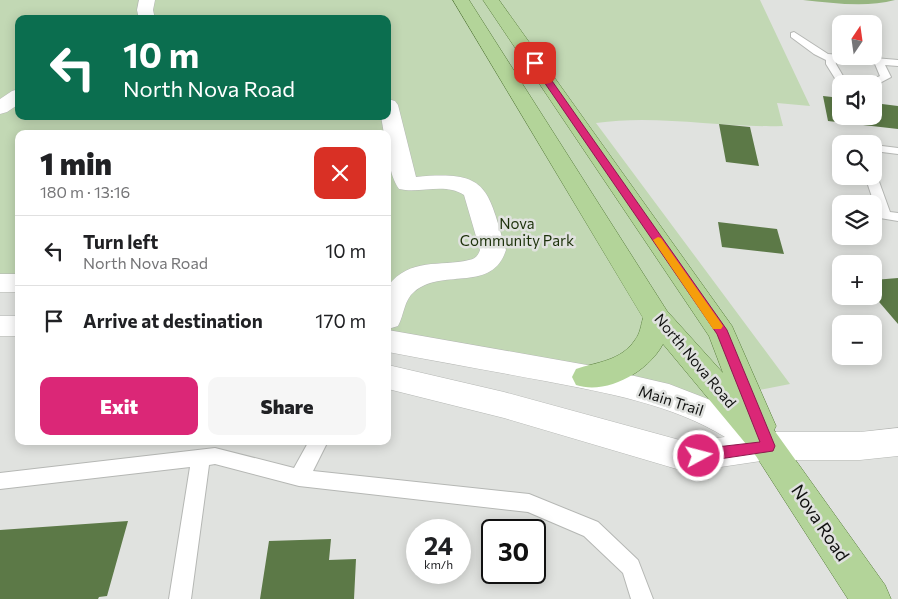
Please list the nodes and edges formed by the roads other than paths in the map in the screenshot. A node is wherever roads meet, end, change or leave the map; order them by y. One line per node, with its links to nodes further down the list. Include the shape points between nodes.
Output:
1 (147, 0): 4 (street)
2 (461, 0): 21 (main road, North Nova Road)
3 (491, 0): 29 (main road, North Nova Road, via 722,333)
4 (146, 15)
5 (794, 35): 7 (lane)
6 (832, 56): 7 (lane)
7 (830, 58): 10 (lane, via 830,64 840,78 870,84 886,77)
8 (882, 61): 9 (lane)
9 (898, 63)
10 (881, 65)
11 (15, 98): 12 (street)
12 (0, 108)
13 (391, 116): 20 (street, via 407,184 448,183 473,190 478,197 493,250 491,258 481,266 430,272 408,283 396,294)
14 (882, 149): 15 (lane)
15 (898, 151)
16 (875, 185): 17 (lane, via 886,215)
17 (898, 218)
18 (0, 283): 19 (street)
19 (15, 283)
20 (391, 310)
21 (658, 318): 25 (main road, via 650,341 626,366); 29 (main road, North Nova Road)
22 (0, 326): 23 (street)
23 (15, 326)
24 (391, 342): 25 (street, Main Trail)
25 (587, 377): 29 (street, Main Trail, via 688,404 738,427)
26 (391, 378): 29 (street, via 504,405 687,457)
27 (898, 442): 29 (street, via 860,446)
28 (317, 445): 31 (lane)
29 (768, 446): 35 (main road, Nova Road)
30 (201, 458): 31 (lane, via 215,456); 32 (lane); 33 (lane)
31 (298, 478): 34 (lane, via 529,503 591,528 631,567)
32 (0, 481)
33 (180, 599)
34 (642, 599)
35 (871, 599)

